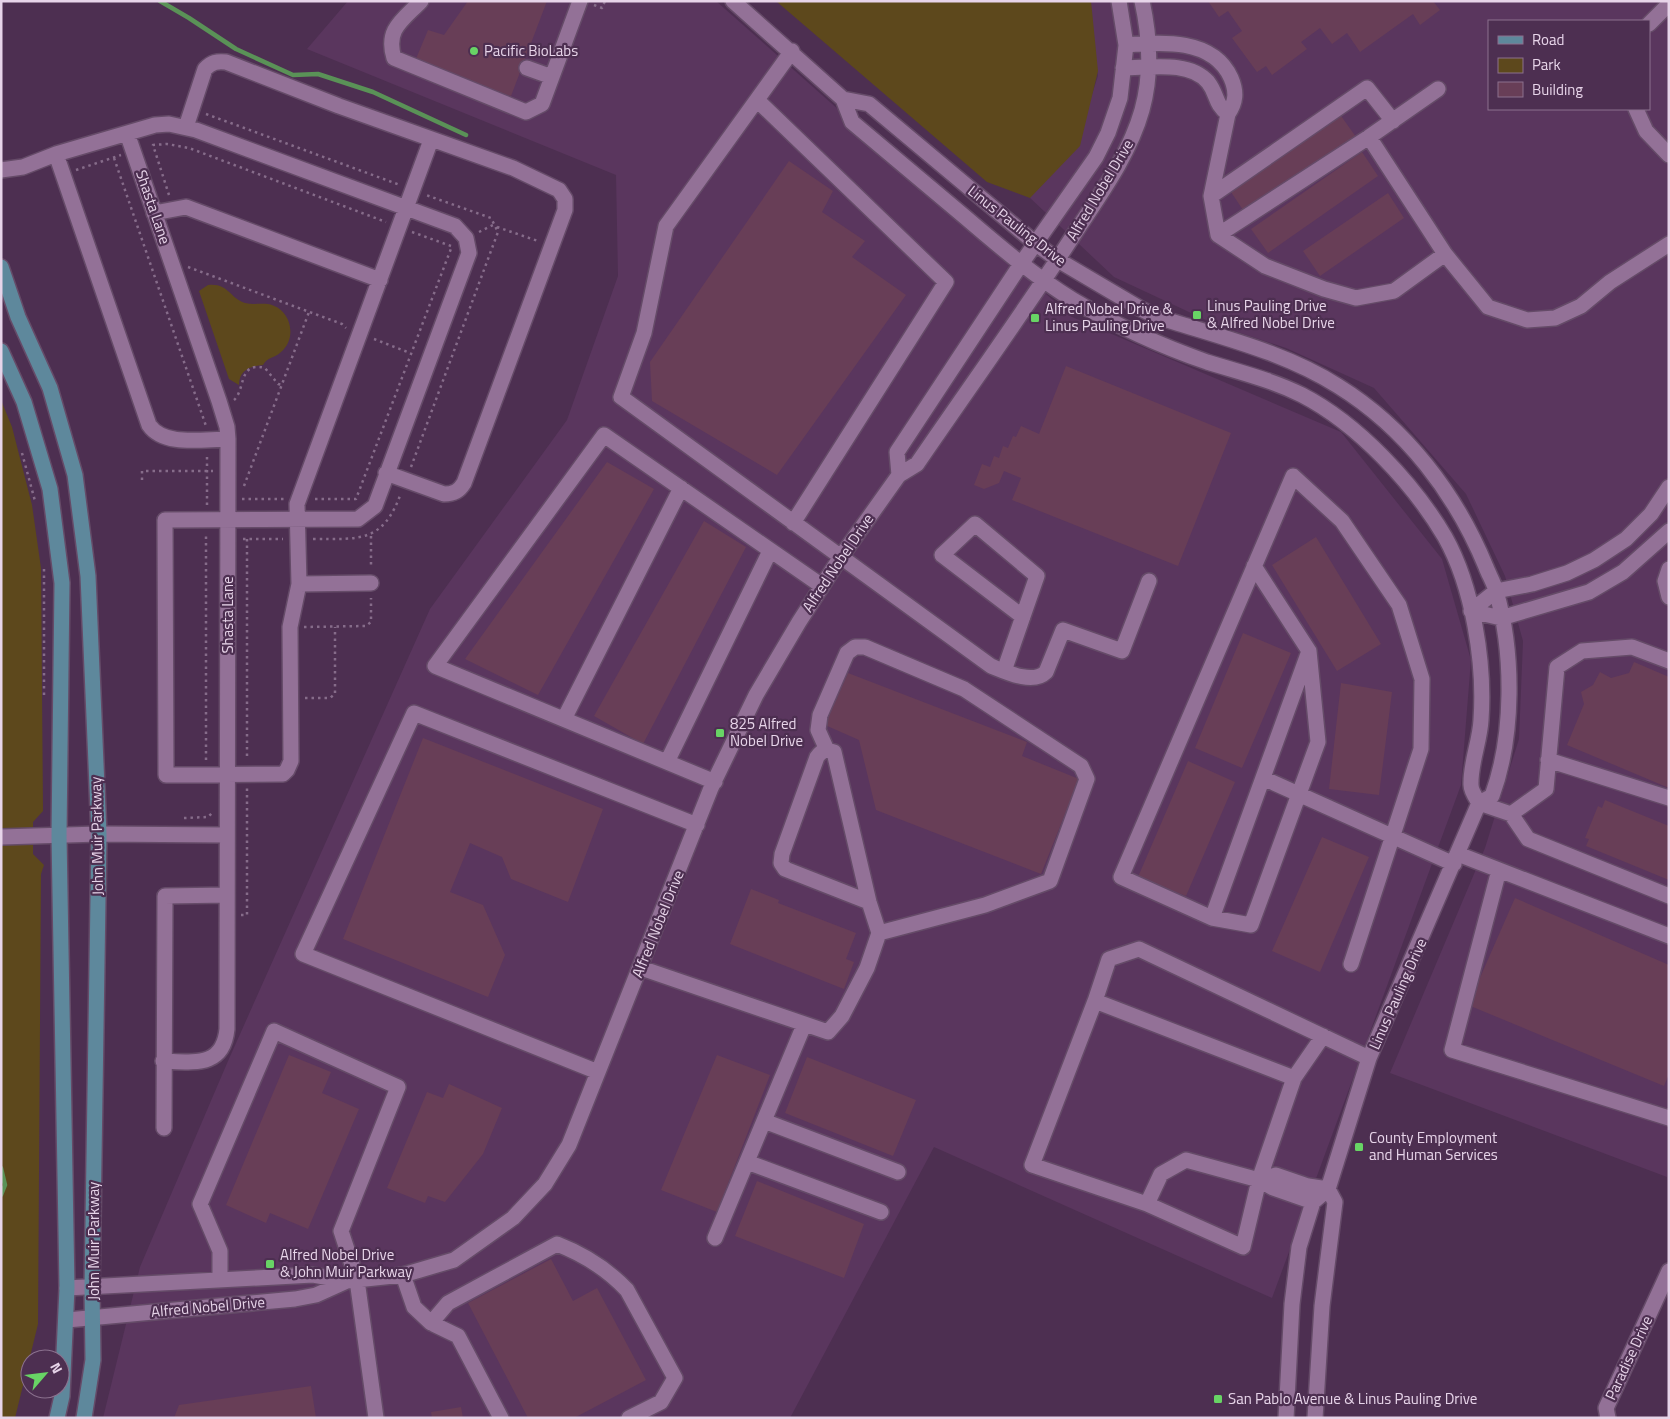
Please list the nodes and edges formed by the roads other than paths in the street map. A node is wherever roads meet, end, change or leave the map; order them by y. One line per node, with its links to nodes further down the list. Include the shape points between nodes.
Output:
1 (422, 1): 14 (street, via 393,29 391,49 394,58 526,112 542,104)
2 (580, 1): 14 (street)
3 (733, 1): 10 (street, Linus Pauling Drive)
4 (1119, 1): 9 (street, Alfred Nobel Drive)
5 (1142, 1): 8 (street, Alfred Nobel Drive)
6 (1669, 4): 7 (street)
7 (1650, 23)
8 (1150, 43): 9 (street); 13 (street, Alfred Nobel Drive); 19 (street, via 1185,45 1218,59 1226,69 1234,90 1235,103)
9 (1126, 45): 12 (street, Alfred Nobel Drive)
10 (792, 51): 16 (street, Linus Pauling Drive); 17 (street)
11 (527, 68): 14 (street)
12 (1123, 68): 13 (street); 32 (street, Alfred Nobel Drive, via 1120,98 1108,133 1096,157)
13 (1148, 68): 19 (street, via 1196,72 1208,82 1218,106); 35 (street, Alfred Nobel Drive, via 1142,109 1129,146)
14 (552, 77)
15 (1438, 89): 21 (street)
16 (843, 99): 32 (street, Linus Pauling Drive, via 869,104); 36 (street, Linus Pauling Drive, via 852,122)
17 (757, 100): 48 (street, via 666,226 644,333 620,397); 48 (street, via 946,282)
18 (1636, 110): 26 (street, via 1646,131)
19 (1228, 114): 28 (street)
20 (188, 120): 22 (street); 24 (street, via 205,69 218,61); 29 (street)
21 (1393, 121): 23 (street); 28 (street, via 1368,88)
22 (127, 133): 25 (street); 30 (street, Shasta Lane)
23 (1369, 138): 31 (street); 34 (street)
24 (431, 140): 29 (street); 42 (street, via 513,168 559,190 565,199 565,210 460,490 444,494)
25 (56, 154): 27 (street, via 22,167); 41 (street, via 149,424 155,433 166,438)
26 (1669, 155)
27 (1, 170)
28 (1211, 196): 31 (street)
29 (406, 208): 38 (street); 42 (street, via 455,226 466,238 469,253)
30 (154, 213): 38 (street, via 186,207); 41 (street, Shasta Lane, via 219,401)
31 (1218, 235): 34 (street, via 1265,266 1356,298 1394,292)
32 (1036, 244): 35 (street, Linus Pauling Drive); 36 (street, Alfred Nobel Drive)
33 (1669, 244): 34 (street, via 1610,282 1581,306 1555,318 1527,320 1488,307)
34 (1445, 254)
35 (1058, 260): 39 (street, Alfred Nobel Drive); 58 (street, Linus Pauling Drive, via 1155,316 1264,351 1318,375 1356,398 1399,435 1442,485 1472,535)
36 (1021, 264): 39 (street, Linus Pauling Drive); 43 (street, Alfred Nobel Drive, via 897,452)
37 (1, 267): 78 (main road, John Muir Parkway, via 18,317 50,388 75,475 88,576)
38 (380, 280): 46 (street, via 299,499)
39 (1044, 281): 43 (street, Alfred Nobel Drive, via 917,464); 60 (street, Linus Pauling Drive, via 1139,335 1259,377 1303,396 1332,414 1380,455 1427,508 1460,569)
40 (1, 350): 80 (main road, John Muir Parkway, via 24,402 50,489 62,583)
41 (228, 439): 47 (street, Shasta Lane, via 228,471)
42 (386, 473): 46 (street, via 375,506 358,519)
43 (899, 475): 51 (street, Alfred Nobel Drive)
44 (1669, 487): 58 (street, via 1651,514 1626,539 1594,560 1567,573)
45 (680, 488): 50 (street); 66 (street); 66 (street, via 604,435 435,666)
46 (296, 519): 47 (street); 56 (street)
47 (235, 520): 70 (street, Shasta Lane); 70 (street, via 165,520 166,775)
48 (793, 523): 51 (street)
49 (1669, 531): 62 (street, via 1623,572 1589,592)
50 (770, 551): 57 (street); 69 (street)
51 (840, 558): 57 (street, Alfred Nobel Drive); 65 (street, via 991,666)
52 (1254, 566): 63 (street); 82 (street, via 1293,476 1342,521 1399,605 1422,679 1421,750); 88 (street, via 1121,877)
53 (1669, 569): 59 (street, via 1665,581)
54 (1149, 580): 65 (street, via 1122,651 1062,630 1046,672 1040,677 1034,679)
55 (371, 582): 56 (street)
56 (298, 584): 70 (street, via 290,627 291,761 288,770 283,774)
57 (822, 586): 72 (street, Alfred Nobel Drive, via 756,695)
58 (1496, 591): 60 (street); 62 (street, Linus Pauling Drive)
59 (1669, 596)
60 (1471, 610): 62 (street); 75 (street, Linus Pauling Drive, via 1481,682 1481,720 1470,787)
61 (1023, 617): 61 (street, via 942,554 975,524 1037,576); 65 (street)
62 (1501, 618): 75 (street, Linus Pauling Drive, via 1508,679 1506,741 1492,796)
63 (1309, 651): 71 (street); 73 (street, via 1318,742)
64 (1669, 660): 68 (street, via 1632,647 1582,650 1557,667)
65 (1004, 671)
66 (564, 719): 69 (street)
67 (827, 750): 87 (street, via 834,752); 87 (street, via 817,757 781,863 785,869); 89 (street, via 818,730 820,714 847,653 855,647 865,647 964,689 1081,766 1087,779 1050,880 985,905)
68 (1548, 760): 74 (street); 76 (street, via 1546,789)
69 (666, 762): 72 (street)
70 (228, 774): 79 (street, Shasta Lane)
71 (1263, 778): 73 (street); 88 (street)
72 (715, 782): 77 (street, Alfred Nobel Drive)
73 (1299, 794): 82 (street); 88 (street, via 1251,925)
74 (1669, 798)
75 (1479, 803): 76 (street); 83 (street, Linus Pauling Drive)
76 (1511, 814): 86 (street, via 1528,839)
77 (697, 825): 92 (street, Alfred Nobel Drive); 98 (street, via 414,713 304,954)
78 (99, 834): 79 (street); 80 (street); 116 (main road, John Muir Parkway)
79 (226, 835): 85 (street, Shasta Lane)
80 (59, 836): 81 (street); 115 (main road, John Muir Parkway)
81 (1, 837)
82 (1394, 837): 83 (street); 91 (street)
83 (1456, 859): 84 (street); 96 (street, Linus Pauling Drive)
84 (1500, 870): 90 (street); 100 (street, via 1452,1050)
85 (227, 895): 97 (street, Shasta Lane, via 226,1044 207,1060); 97 (street, via 165,896)
86 (1669, 896)
87 (869, 902): 89 (street)
88 (1212, 918)
89 (879, 933): 94 (street, via 867,968 842,1016 828,1032)
90 (1669, 936)
91 (1351, 964)
92 (641, 968): 94 (street); 98 (street, Alfred Nobel Drive)
93 (1095, 1001): 95 (street, via 1109,959 1139,949); 99 (street); 108 (street, via 1032,1165)
94 (804, 1025): 101 (street)
95 (1322, 1036): 96 (street); 99 (street)
96 (1369, 1058): 106 (street, Linus Pauling Drive)
97 (164, 1061): 102 (street)
98 (598, 1072): 112 (street, Alfred Nobel Drive, via 569,1145 545,1184 514,1218 454,1260)
99 (1294, 1078): 105 (street)
100 (1669, 1118)
101 (764, 1121): 103 (street); 104 (street)
102 (164, 1128)
103 (747, 1162): 109 (street); 110 (street)
104 (898, 1172)
105 (1259, 1180): 106 (street, via 1276,1175 1308,1186); 107 (street); 108 (street, via 1186,1160 1161,1174); 108 (street, via 1243,1247)
106 (1328, 1188): 107 (street, Linus Pauling Drive); 126 (street, via 1335,1202 1322,1306)
107 (1313, 1202): 125 (street, Linus Pauling Drive, via 1299,1247 1292,1304)
108 (1147, 1204)
109 (881, 1212)
110 (715, 1238)
111 (1669, 1271): 127 (street, Paradise Drive, via 1606,1408)
112 (404, 1275): 114 (street, Alfred Nobel Drive); 119 (street, via 414,1307)
113 (220, 1280): 114 (street, Alfred Nobel Drive, via 313,1274); 114 (street, via 220,1251 200,1204 274,1031 398,1087 341,1231); 116 (street, Alfred Nobel Drive)
114 (352, 1281): 117 (street, Alfred Nobel Drive, via 316,1295 295,1299); 122 (street)
115 (67, 1288): 116 (street, Alfred Nobel Drive); 118 (main road, John Muir Parkway)
116 (92, 1288): 117 (main road, John Muir Parkway)
117 (94, 1318): 118 (street, Alfred Nobel Drive); 121 (main road, John Muir Parkway, via 93,1360)
118 (66, 1320): 120 (main road, John Muir Parkway, via 62,1396)
119 (431, 1323): 123 (street, via 458,1336); 124 (street, via 448,1303 557,1244 574,1251 617,1279 627,1290 675,1378 661,1402)
120 (57, 1418)
121 (84, 1418)
122 (376, 1418)
123 (501, 1418)
124 (629, 1418)
125 (1286, 1418)
126 (1315, 1418)
127 (1608, 1418)

